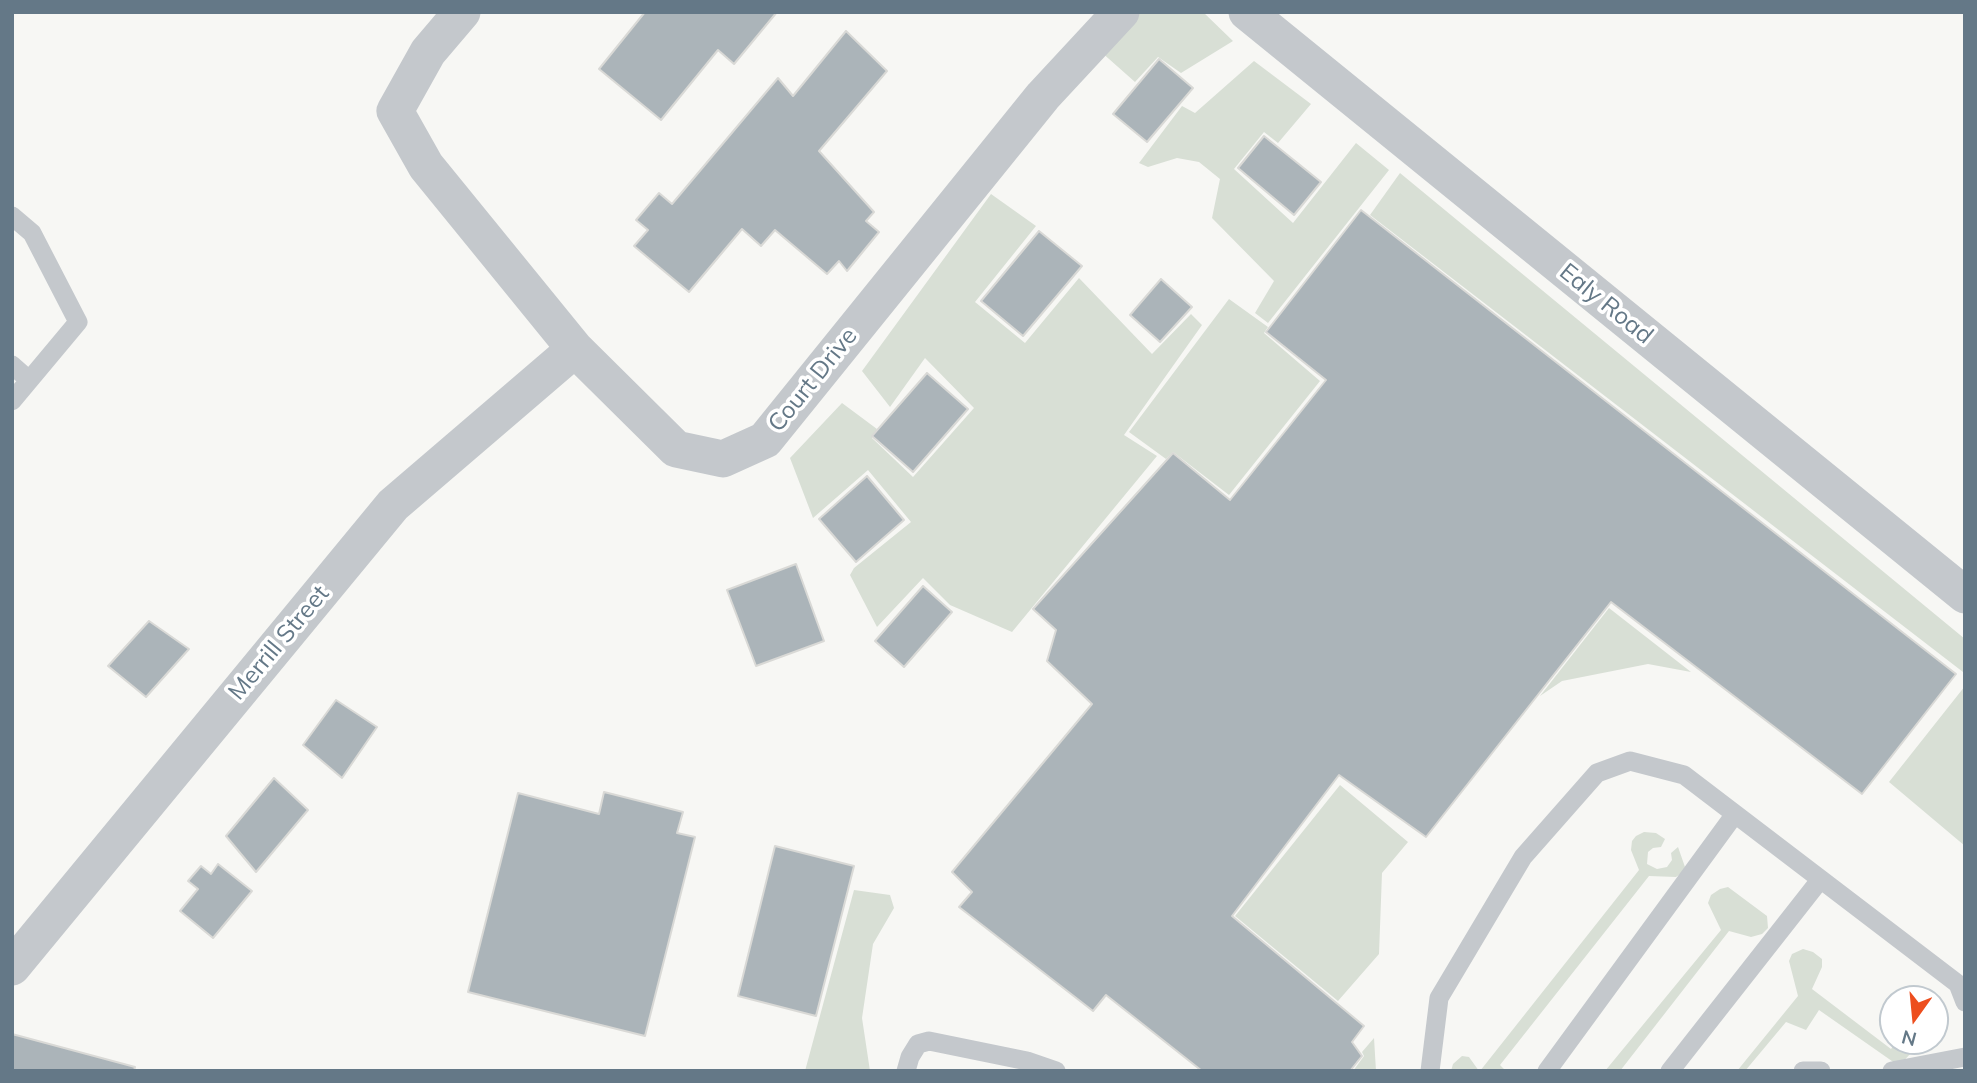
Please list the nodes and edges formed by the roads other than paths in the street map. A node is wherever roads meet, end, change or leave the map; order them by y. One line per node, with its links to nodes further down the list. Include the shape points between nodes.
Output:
1 (463, 12): 5 (street, Court Drive, via 428,52 395,111 426,166)
2 (1121, 12): 5 (street, Court Drive, via 1043,96 765,440 723,459 676,449)
3 (1247, 12): 9 (street, Ealy Road)
4 (12, 216): 7 (lane, via 32,233 78,322)
5 (575, 349): 12 (street, Merrill Street, via 393,505)
6 (12, 365): 7 (lane)
7 (29, 380): 8 (lane)
8 (12, 401)
9 (1965, 595)
10 (1735, 814): 11 (lane); 17 (lane, via 1684,775 1630,761 1597,773 1523,857 1439,998); 18 (lane)
11 (1820, 880): 13 (lane, via 1958,984); 19 (lane)
12 (12, 967)
13 (1965, 1002)
14 (1965, 1057): 22 (lane)
15 (906, 1071): 16 (lane, via 918,1044 929,1041)
16 (1056, 1071)
17 (1430, 1071)
18 (1547, 1071)
19 (1670, 1071)
20 (1803, 1071): 21 (lane)
21 (1821, 1071)
22 (1892, 1071)

